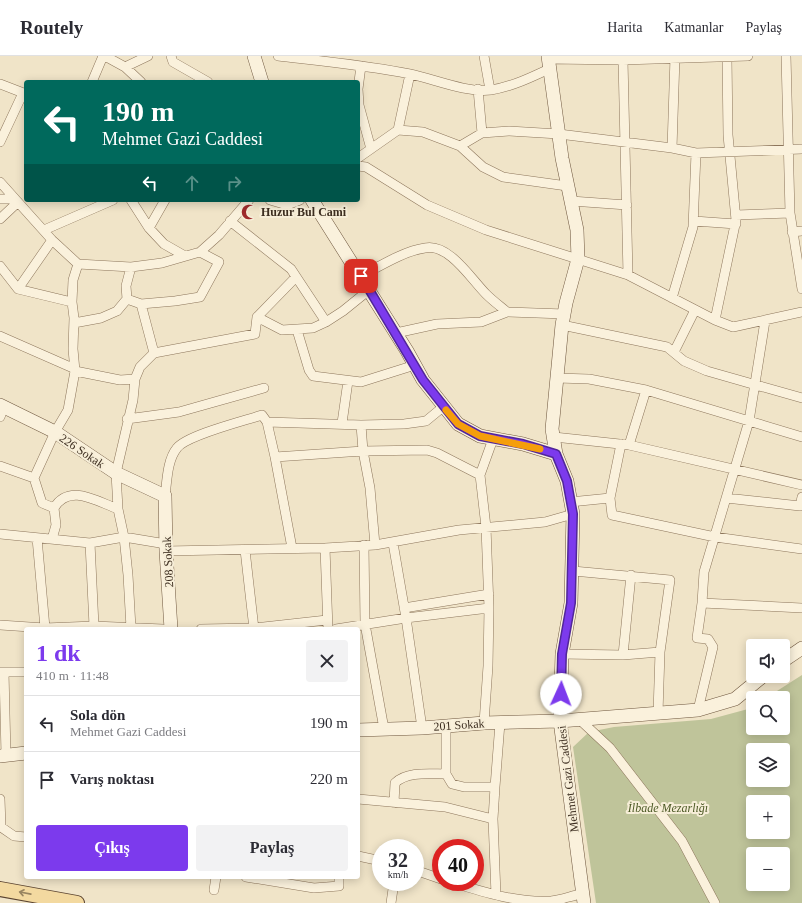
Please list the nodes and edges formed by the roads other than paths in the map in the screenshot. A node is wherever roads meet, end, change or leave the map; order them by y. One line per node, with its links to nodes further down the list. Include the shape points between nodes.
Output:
1 (104, 56): 14 (street); 16 (street)
2 (148, 56): 14 (street)
3 (171, 56): 18 (street, via 173,62)
4 (254, 56): 19 (street)
5 (278, 56): 13 (street)
6 (484, 56): 23 (street)
7 (748, 56): 10 (street)
8 (786, 56): 35 (street)
9 (675, 57): 10 (street); 11 (street); 32 (street)
10 (727, 58): 36 (street, via 728,135)
11 (623, 60): 12 (street); 30 (street)
12 (550, 61): 23 (street, via 525,80); 28 (street, Mehmet Gazi Caddesi)
13 (361, 66): 15 (street); 20 (street)
14 (125, 67): 17 (street)
15 (410, 74): 22 (street); 26 (street)
16 (93, 80)
17 (139, 80)
18 (204, 80)
19 (261, 80)
20 (359, 80)
21 (0, 84): 24 (street)
22 (478, 89): 23 (street); 27 (street)
23 (490, 90)
24 (24, 93): 29 (street)
25 (360, 113): 33 (street)
26 (398, 130): 31 (street, via 422,132); 33 (street)
27 (482, 133): 28 (street, via 509,131); 31 (street)
28 (559, 134): 30 (street); 41 (street, Mehmet Gazi Caddesi)
29 (0, 142)
30 (625, 143): 32 (street); 52 (street)
31 (460, 146): 41 (street, via 483,167 503,177)
32 (672, 148): 37 (street)
33 (371, 149): 38 (street)
34 (802, 149): 35 (street)
35 (787, 150): 36 (street); 53 (street)
36 (731, 152): 37 (street); 55 (street)
37 (696, 153): 57 (street)
38 (360, 157)
39 (360, 166): 65 (street, via 366,167 427,205 486,230)
40 (0, 182): 44 (street)
41 (567, 186): 43 (street, Mehmet Gazi Caddesi)
42 (0, 198): 44 (street)
43 (571, 201): 52 (street); 65 (street, Mehmet Gazi Caddesi, via 577,230)
44 (21, 202): 54 (street); 59 (street)
45 (108, 202): 59 (street)
46 (132, 202): 58 (street)
47 (164, 202): 58 (street)
48 (247, 202): 56 (street)
49 (277, 202): 50 (street, via 287,205)
50 (295, 202)
51 (313, 202): 71 (street)
52 (626, 205): 69 (street)
53 (790, 212): 55 (street); 61 (street)
54 (0, 219)
55 (736, 220): 57 (street); 84 (street)
56 (230, 221): 63 (street); 70 (street, via 291,269)
57 (694, 221): 75 (street)
58 (149, 228): 64 (street, via 164,244)
59 (44, 230): 62 (street)
60 (802, 231): 61 (street)
61 (792, 232): 73 (street)
62 (52, 240): 66 (street); 72 (street)
63 (200, 252): 64 (street); 78 (street, via 219,262 200,297)
64 (185, 256): 68 (street, via 162,263)
65 (578, 259): 69 (street); 83 (street, Mehmet Gazi Caddesi)
66 (78, 264): 68 (street); 77 (street, via 73,280)
67 (0, 266): 72 (street)
68 (131, 266): 76 (street, via 126,286)
69 (628, 275): 75 (street)
70 (296, 276): 82 (street); 86 (street)
71 (361, 276): 74 (street); 80 (street, via 426,247 440,249 458,262 486,294)
72 (18, 289): 77 (street)
73 (802, 289)
74 (369, 290): 86 (street, via 355,303); 89 (street)
75 (672, 298): 79 (street)
76 (127, 300): 78 (street); 87 (street, via 117,311 100,318)
77 (72, 302): 87 (street)
78 (141, 304): 92 (street)
79 (695, 310): 84 (street); 91 (street)
80 (507, 312): 83 (street); 89 (street, via 481,322 437,324)
81 (802, 312): 85 (street)
82 (258, 317): 88 (street, via 282,330); 92 (street, via 255,334)
83 (563, 319): 91 (street, via 667,347); 95 (street, Mehmet Gazi Caddesi)
84 (715, 320): 85 (street, via 733,327)
85 (765, 321): 98 (street)
86 (326, 322): 88 (street, via 313,328)
87 (74, 323): 94 (street)
88 (297, 330): 97 (street, via 313,376)
89 (396, 333): 93 (street)
90 (0, 336): 94 (street)
91 (674, 352): 98 (street, via 684,361 707,372)
92 (154, 353): 96 (street, via 140,367)
93 (415, 365): 97 (street, via 362,382); 102 (street)
94 (75, 370): 96 (street, via 120,380); 109 (street, via 68,410)
95 (557, 378): 100 (street, via 589,378); 110 (street, Mehmet Gazi Caddesi, via 552,429)
96 (135, 379): 104 (street)
97 (348, 381): 107 (street)
98 (754, 384): 101 (street); 105 (street)
99 (264, 388): 104 (street, via 179,412)
100 (646, 390): 105 (street); 113 (street)
101 (802, 398)
102 (443, 407): 108 (street, via 426,421); 112 (street, via 458,424 480,436)
103 (1, 410): 109 (street, 226 Sokak)
104 (128, 419): 119 (street)
105 (749, 421): 111 (street); 118 (street)
106 (266, 422): 107 (street); 116 (street); 123 (street, via 262,415 188,440 177,449 170,463)
107 (342, 424): 108 (street)
108 (361, 425): 114 (street)
109 (55, 432): 119 (street, 226 Sokak); 121 (street)
110 (554, 437): 113 (street); 115 (street, Mehmet Gazi Caddesi)
111 (802, 437)
112 (493, 439): 115 (street, via 523,444); 120 (street)
113 (625, 445): 118 (street); 125 (street)
114 (363, 451): 116 (street); 120 (street, via 427,450); 139 (street, via 370,488)
115 (556, 454): 128 (street, Mehmet Gazi Caddesi, via 567,481)
116 (275, 457): 141 (street)
117 (0, 466): 121 (street)
118 (734, 471): 122 (street); 126 (street)
119 (116, 473): 123 (street, 226 Sokak); 129 (street)
120 (480, 475): 130 (street)
121 (34, 478): 127 (street, via 42,503)
122 (802, 485)
123 (165, 496): 140 (street, 208 Sokak)
124 (802, 497): 126 (street, via 800,506)
125 (610, 498): 128 (street); 133 (street, via 612,515)
126 (726, 498): 133 (street)
127 (54, 508): 129 (street, via 59,499 76,494); 135 (street, via 56,525)
128 (571, 508): 130 (street, via 545,522); 145 (street, Mehmet Gazi Caddesi)
129 (118, 509): 132 (street)
130 (486, 527): 137 (street); 147 (street)
131 (0, 534): 134 (street)
132 (124, 537): 136 (street); 140 (street); 161 (street)
133 (715, 537): 143 (street); 148 (street, via 704,572)
134 (37, 538): 135 (street); 158 (street)
135 (52, 539): 136 (street)
136 (90, 543): 156 (street)
137 (393, 543): 139 (street); 149 (street)
138 (364, 545): 139 (street); 142 (street); 153 (street)
139 (375, 545)
140 (166, 548): 144 (street); 162 (street, 208 Sokak)
141 (292, 548): 142 (street); 144 (street)
142 (325, 548): 155 (street)
143 (802, 549)
144 (245, 550): 163 (street)
145 (573, 571): 146 (street); 168 (street, Mehmet Gazi Caddesi, via 571,603)
146 (631, 575): 167 (street, via 670,580); 169 (street)
147 (488, 594): 149 (street); 150 (street)
148 (702, 603): 151 (street); 174 (street, via 697,638 708,640 713,647)
149 (404, 608): 152 (street)
150 (489, 608): 152 (street); 178 (street)
151 (802, 608)
152 (406, 618): 153 (street); 181 (street)
153 (366, 624): 165 (street); 182 (street)
154 (0, 625): 157 (street)
155 (328, 625): 164 (street)
156 (94, 626): 159 (street); 160 (street)
157 (30, 627)
158 (45, 627)
159 (83, 627)
160 (112, 627)
161 (131, 627)
162 (171, 627)
163 (254, 627)
164 (291, 627)
165 (348, 627)
166 (802, 648): 170 (street)
167 (660, 652): 169 (street); 175 (street)
168 (562, 654): 169 (street); 177 (street, Mehmet Gazi Caddesi)
169 (623, 655)
170 (790, 656)
171 (2, 672): 172 (street); 185 (street)
172 (24, 672)
173 (754, 683): 174 (street, 201 Sokak, via 735,699)
174 (698, 710): 175 (street, 201 Sokak)
175 (658, 713): 176 (street, 201 Sokak)
176 (580, 720): 177 (street, 201 Sokak); 206 (street, via 610,748 682,841)
177 (560, 721): 179 (street, 201 Sokak); 203 (street, Mehmet Gazi Caddesi)
178 (484, 723): 179 (street, 201 Sokak); 180 (street, 201 Sokak)
179 (500, 723): 187 (street)
180 (446, 726): 181 (street, 201 Sokak); 186 (street)
181 (422, 728): 182 (street, 201 Sokak)
182 (384, 729): 183 (street, 201 Sokak)
183 (360, 730)
184 (24, 753): 185 (street)
185 (3, 755)
186 (446, 774): 187 (street, via 452,784 464,787); 190 (street, via 410,775 400,778 395,783)
187 (495, 787): 191 (street)
188 (0, 799): 192 (street, via 1,827 14,836)
189 (360, 799): 190 (street)
190 (394, 803): 191 (street, via 445,808)
191 (493, 819): 202 (street)
192 (24, 837)
193 (360, 856): 194 (street)
194 (372, 859)
195 (216, 879): 199 (street)
196 (258, 879): 197 (street, via 314,888 339,886)
197 (339, 879)
198 (0, 889): 204 (main road, one-way to 198)
199 (214, 890)
200 (393, 891): 205 (street)
201 (482, 891): 202 (street)
202 (496, 895): 203 (street, via 525,900)
203 (582, 899)
204 (77, 903)
205 (391, 903)
206 (715, 903)

